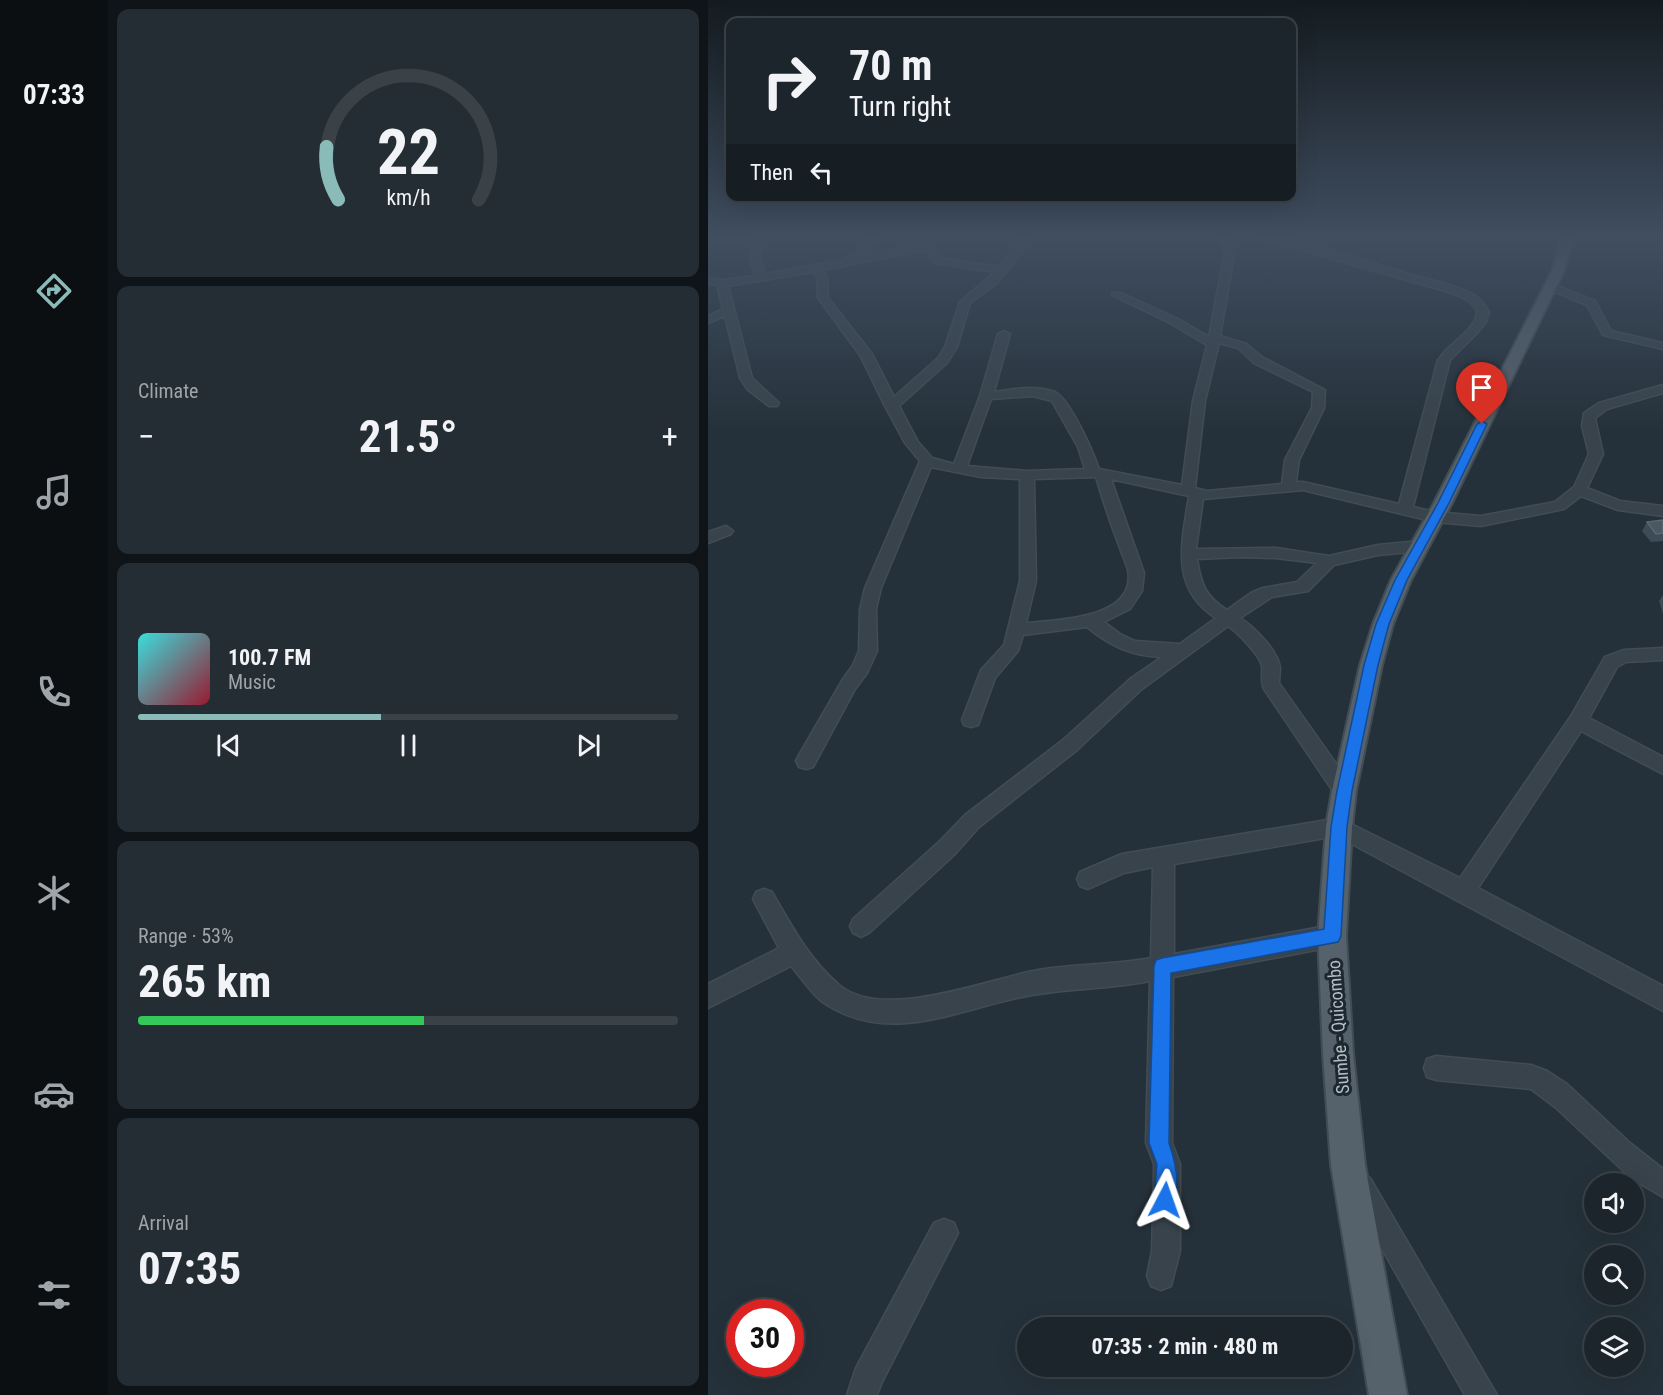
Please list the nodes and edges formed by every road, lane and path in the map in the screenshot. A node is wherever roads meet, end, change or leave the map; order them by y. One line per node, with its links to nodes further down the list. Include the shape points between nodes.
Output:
1 (727, 301): 9 (street)
2 (825, 301): 17 (street, via 866,354)
3 (966, 301): 17 (street, via 943,360)
4 (1129, 301): 12 (street)
5 (1221, 301): 12 (street)
6 (1475, 301): 25 (street, via 1483,312 1480,322 1444,360)
7 (1542, 301): 27 (main road, Sumbe - Quicombo)
8 (1587, 301): 13 (street, via 1607,333)
9 (729, 310): 10 (street); 16 (street, via 746,378)
10 (708, 320)
11 (1004, 334): 15 (street)
12 (1213, 341): 22 (street, via 1242,346 1258,360 1319,390 1318,408 1294,452); 24 (street, via 1199,401)
13 (1663, 346)
14 (1663, 389): 23 (street, via 1603,406 1589,416 1588,428 1597,447)
15 (986, 396): 19 (street); 20 (street, via 1052,395)
16 (773, 403)
17 (891, 406): 18 (street)
18 (927, 461): 19 (street); 40 (street, via 873,588 868,609 868,651)
19 (959, 470): 21 (street)
20 (1097, 473): 21 (street); 24 (street); 34 (street, via 1136,573 1131,597 1122,607)
21 (1027, 475): 35 (street, via 1029,572)
22 (1289, 486): 24 (street, via 1225,495); 25 (street, via 1317,488)
23 (1580, 491): 26 (street, via 1618,505); 27 (street, via 1559,506 1494,520)
24 (1192, 492): 31 (street)
25 (1405, 510): 27 (street)
26 (1663, 511)
27 (1435, 517): 30 (main road, Sumbe - Quicombo)
28 (726, 531): 29 (street)
29 (708, 538)
30 (1420, 546): 32 (street); 42 (main road, Sumbe - Quicombo, via 1383,624)
31 (1188, 554): 32 (street, via 1258,552); 33 (street, via 1188,566 1200,596)
32 (1329, 561): 33 (street, via 1302,587 1263,594)
33 (1229, 618): 36 (street); 42 (street, via 1249,633 1268,658 1270,684)
34 (1092, 622): 35 (street); 36 (street, via 1118,643 1153,650)
35 (1016, 630): 38 (street, via 1010,651 987,675)
36 (1184, 650): 48 (street, via 1136,684 1070,745 972,821)
37 (1663, 654): 39 (street, via 1624,656 1611,662)
38 (971, 720)
39 (1578, 721): 41 (street); 46 (street)
40 (806, 761)
41 (1663, 766)
42 (1344, 791): 43 (main road, Sumbe - Quicombo)
43 (1339, 827): 44 (street); 46 (street); 49 (main road, Sumbe - Quicombo)
44 (1164, 855): 45 (street, via 1122,864); 51 (street)
45 (1088, 879)
46 (1464, 891): 53 (street)
47 (764, 899): 50 (street)
48 (861, 926)
49 (1332, 936): 51 (street); 55 (main road, Sumbe - Quicombo)
50 (794, 952): 51 (street, via 831,994 860,1009 880,1013 905,1013 1032,983 1118,976); 52 (street)
51 (1162, 966): 58 (street, via 1159,1143 1167,1176 1166,1251)
52 (708, 996)
53 (1663, 999)
54 (1436, 1068): 56 (street, via 1542,1081 1557,1090 1628,1159)
55 (1348, 1165): 60 (main road, Sumbe - Quicombo); 61 (street)
56 (1663, 1184)
57 (944, 1233): 59 (street)
58 (1161, 1276)
59 (862, 1395)
60 (1388, 1395)
61 (1482, 1395)

